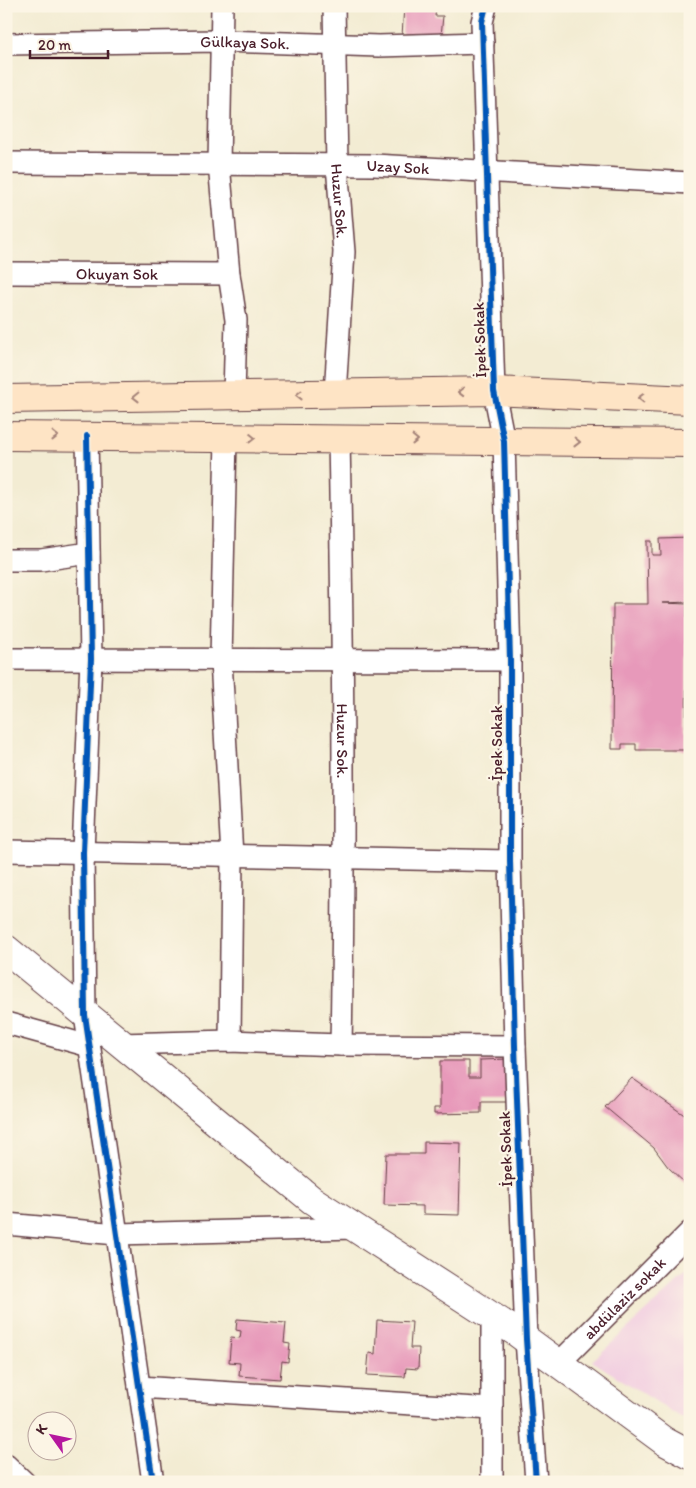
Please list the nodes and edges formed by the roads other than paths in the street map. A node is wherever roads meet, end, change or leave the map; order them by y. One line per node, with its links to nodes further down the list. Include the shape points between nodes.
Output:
1 (222, 6): 4 (street)
2 (334, 6): 7 (street, Huzur Sok.)
3 (486, 6): 5 (street, İpek Sokak, via 482,22)
4 (221, 41): 6 (street, Gülkaya Sok.); 7 (street, Gülkaya Sok.); 9 (street)
5 (483, 43): 7 (street, Gülkaya Sok.); 11 (street, İpek Sokak)
6 (6, 44)
7 (334, 45): 10 (street, Huzur Sok.)
8 (6, 163): 9 (street, Uzay Sok)
9 (220, 164): 10 (street, Uzay Sok); 14 (street)
10 (337, 165): 11 (street, Uzay Sok); 16 (street, Huzur Sok., via 344,252)
11 (487, 172): 12 (street, Uzay Sok); 15 (street, İpek Sokak)
12 (690, 183)
13 (6, 273): 14 (street, Okuyan Sok)
14 (229, 274): 17 (street, via 236,320)
15 (494, 392): 16 (main road, one-way to 16); 19 (main road, one-way to 15); 24 (street, İpek Sokak)
16 (335, 394): 17 (main road, one-way to 17)
17 (234, 396): 18 (main road, one-way to 18)
18 (6, 400)
19 (690, 400)
20 (6, 436): 21 (main road, one-way to 21)
21 (87, 436): 22 (main road); 26 (street)
22 (226, 438): 23 (main road, one-way to 23); 30 (street)
23 (339, 439): 24 (main road, one-way to 24); 31 (street, Huzur Sok.)
24 (504, 441): 25 (main road, one-way to 25); 32 (street, İpek Sokak)
25 (690, 443)
26 (89, 553): 27 (street, via 41,560); 29 (street)
27 (6, 560)
28 (6, 659): 29 (street)
29 (91, 659): 30 (street); 34 (street)
30 (221, 660): 31 (street); 35 (street)
31 (344, 660): 32 (street); 36 (street, Huzur Sok.)
32 (510, 660): 37 (street, İpek Sokak)
33 (6, 851): 34 (street)
34 (83, 852): 35 (street); 39 (street)
35 (232, 856): 36 (street); 41 (street)
36 (344, 858): 37 (street); 43 (street, Huzur Sok.)
37 (510, 861): 45 (street, İpek Sokak)
38 (6, 949): 39 (street)
39 (85, 1015): 42 (street); 44 (street)
40 (6, 1023): 44 (street)
41 (230, 1041): 42 (street); 43 (street)
42 (120, 1044): 47 (street, via 312,1200)
43 (341, 1045): 45 (street)
44 (89, 1046): 49 (street)
45 (515, 1046): 51 (street, İpek Sokak)
46 (6, 1224): 49 (street)
47 (355, 1228): 49 (street); 50 (street)
48 (690, 1232): 52 (street, abdülaziz sokak)
49 (117, 1234): 53 (street)
50 (492, 1317): 51 (street); 54 (street)
51 (526, 1339): 52 (street); 60 (street, İpek Sokak)
52 (558, 1364): 55 (street, via 664,1441)
53 (139, 1387): 54 (street); 58 (street)
54 (492, 1409): 59 (street)
55 (690, 1455)
56 (6, 1465): 57 (street)
57 (24, 1482)
58 (153, 1482)
59 (492, 1482)
60 (536, 1482)

